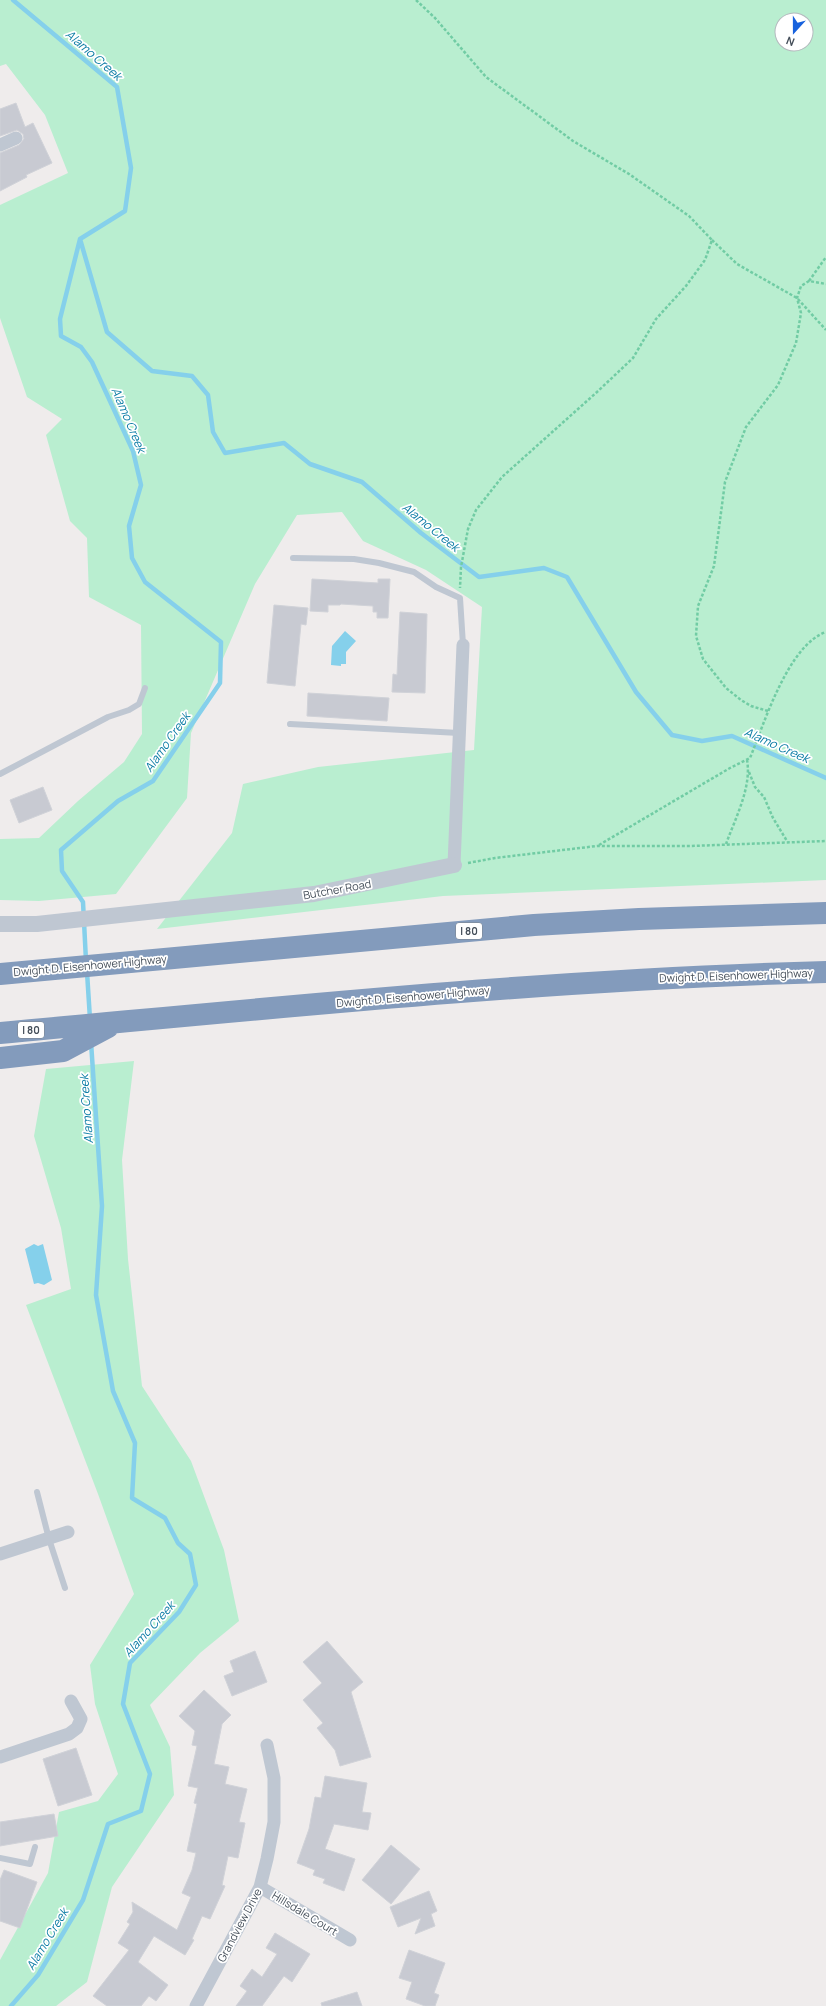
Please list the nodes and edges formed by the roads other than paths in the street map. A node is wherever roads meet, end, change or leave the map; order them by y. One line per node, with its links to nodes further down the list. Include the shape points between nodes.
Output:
1 (16, 138): 2 (street)
2 (0, 145)
3 (293, 558): 4 (lane, via 354,559 414,572 436,587 460,598)
4 (463, 645): 7 (street)
5 (145, 688): 8 (lane, via 139,704 129,710 108,717)
6 (290, 724): 7 (lane)
7 (459, 733): 9 (street)
8 (0, 774)
9 (454, 865): 11 (street, Butcher Road, via 314,894 104,918 37,924)
10 (826, 913): 13 (highway, Dwight D. Eisenhower Highway / I 80, via 534,925)
11 (0, 924)
12 (0, 966): 13 (highway)
13 (49, 969): 15 (highway, Dwight D. Eisenhower Highway / I 80)
14 (826, 972): 16 (highway, Dwight D. Eisenhower Highway / I 80, via 646,978 526,986)
15 (0, 974)
16 (117, 1022): 17 (highway, Dwight D. Eisenhower Highway / I 80); 18 (highway, via 63,1050)
17 (0, 1033)
18 (0, 1058)
19 (37, 1492): 21 (lane)
20 (68, 1532): 21 (street)
21 (49, 1539): 22 (street); 23 (lane)
22 (0, 1554)
23 (65, 1588)
24 (71, 1702): 26 (street, via 81,1719 77,1728 68,1734)
25 (267, 1746): 29 (street, Grandview Drive, via 274,1778 274,1822)
26 (0, 1757)
27 (35, 1847): 28 (lane, via 30,1864)
28 (0, 1858)
29 (260, 1887): 30 (street, Hillsdale Court); 31 (street, Grandview Drive)
30 (350, 1940)
31 (196, 2006)

